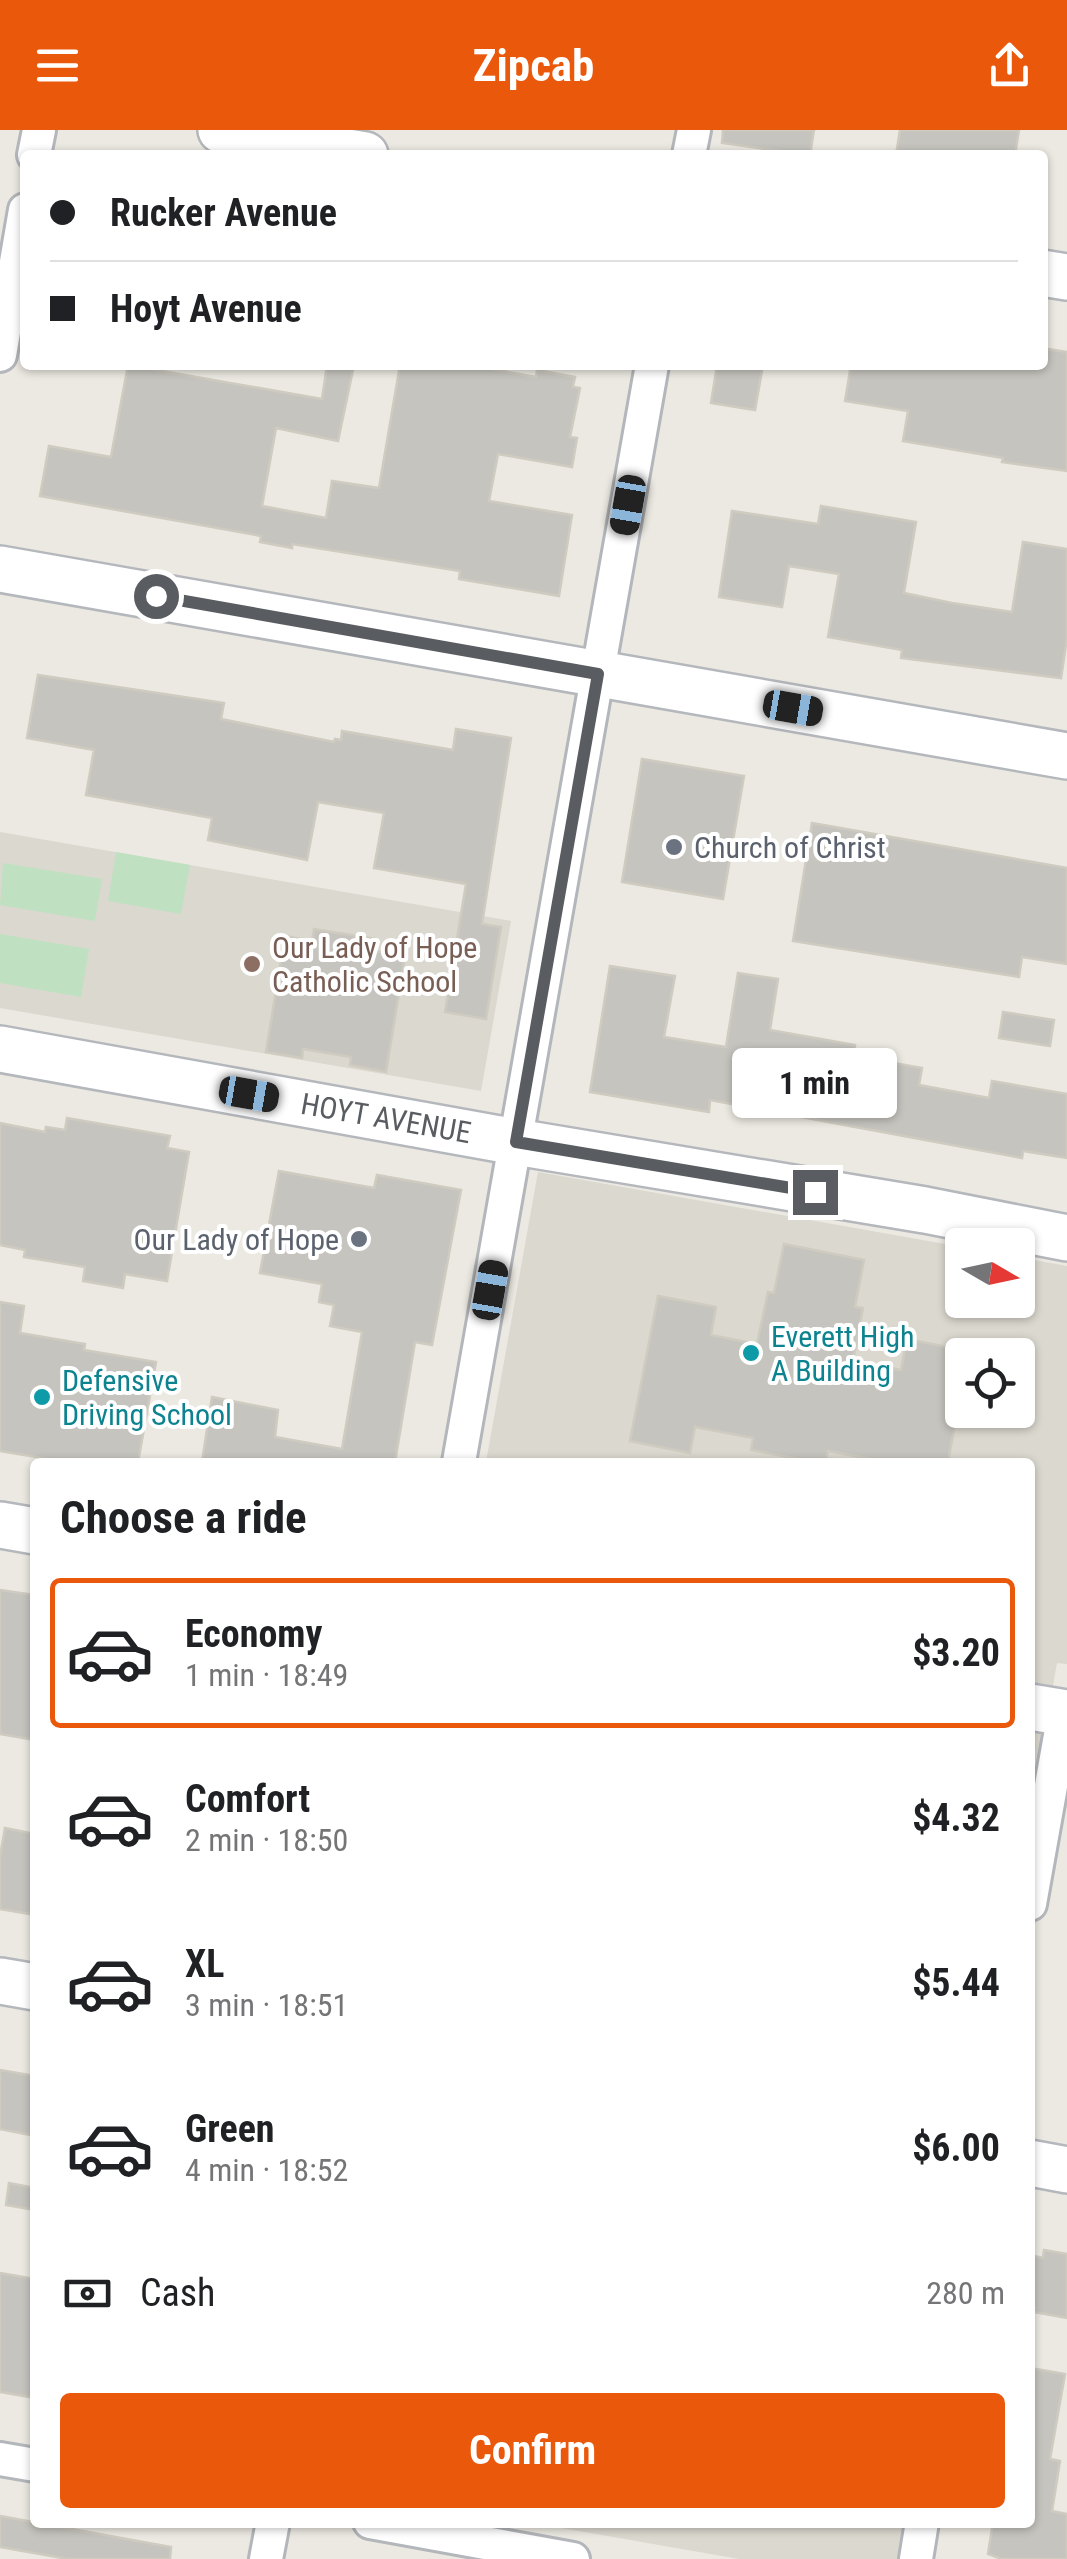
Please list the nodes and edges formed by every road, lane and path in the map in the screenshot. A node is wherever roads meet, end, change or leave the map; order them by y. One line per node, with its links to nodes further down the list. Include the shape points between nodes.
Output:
1 (221, 130): 2 (street)
2 (336, 150)
3 (20, 239): 4 (street)
4 (0, 355)
5 (651, 370): 7 (street)
6 (0, 568): 7 (street)
7 (598, 674): 8 (street); 10 (street)
8 (1067, 756)
9 (0, 1048): 10 (street, HOYT AVENUE)
10 (516, 1142): 11 (street, HOYT AVENUE); 12 (street)
11 (1067, 1238)
12 (460, 1458)
13 (0, 1526): 14 (street)
14 (30, 1531)
15 (1054, 1711): 16 (street)
16 (1035, 1864)
17 (0, 1981): 18 (street)
18 (30, 1986)
19 (1035, 2164): 20 (street)
20 (1067, 2170)
21 (0, 2459): 22 (street)
22 (30, 2464)
23 (272, 2528): 26 (street)
24 (403, 2528): 27 (street)
25 (921, 2528): 28 (street)
26 (266, 2559)
27 (573, 2559)
28 (916, 2559)

